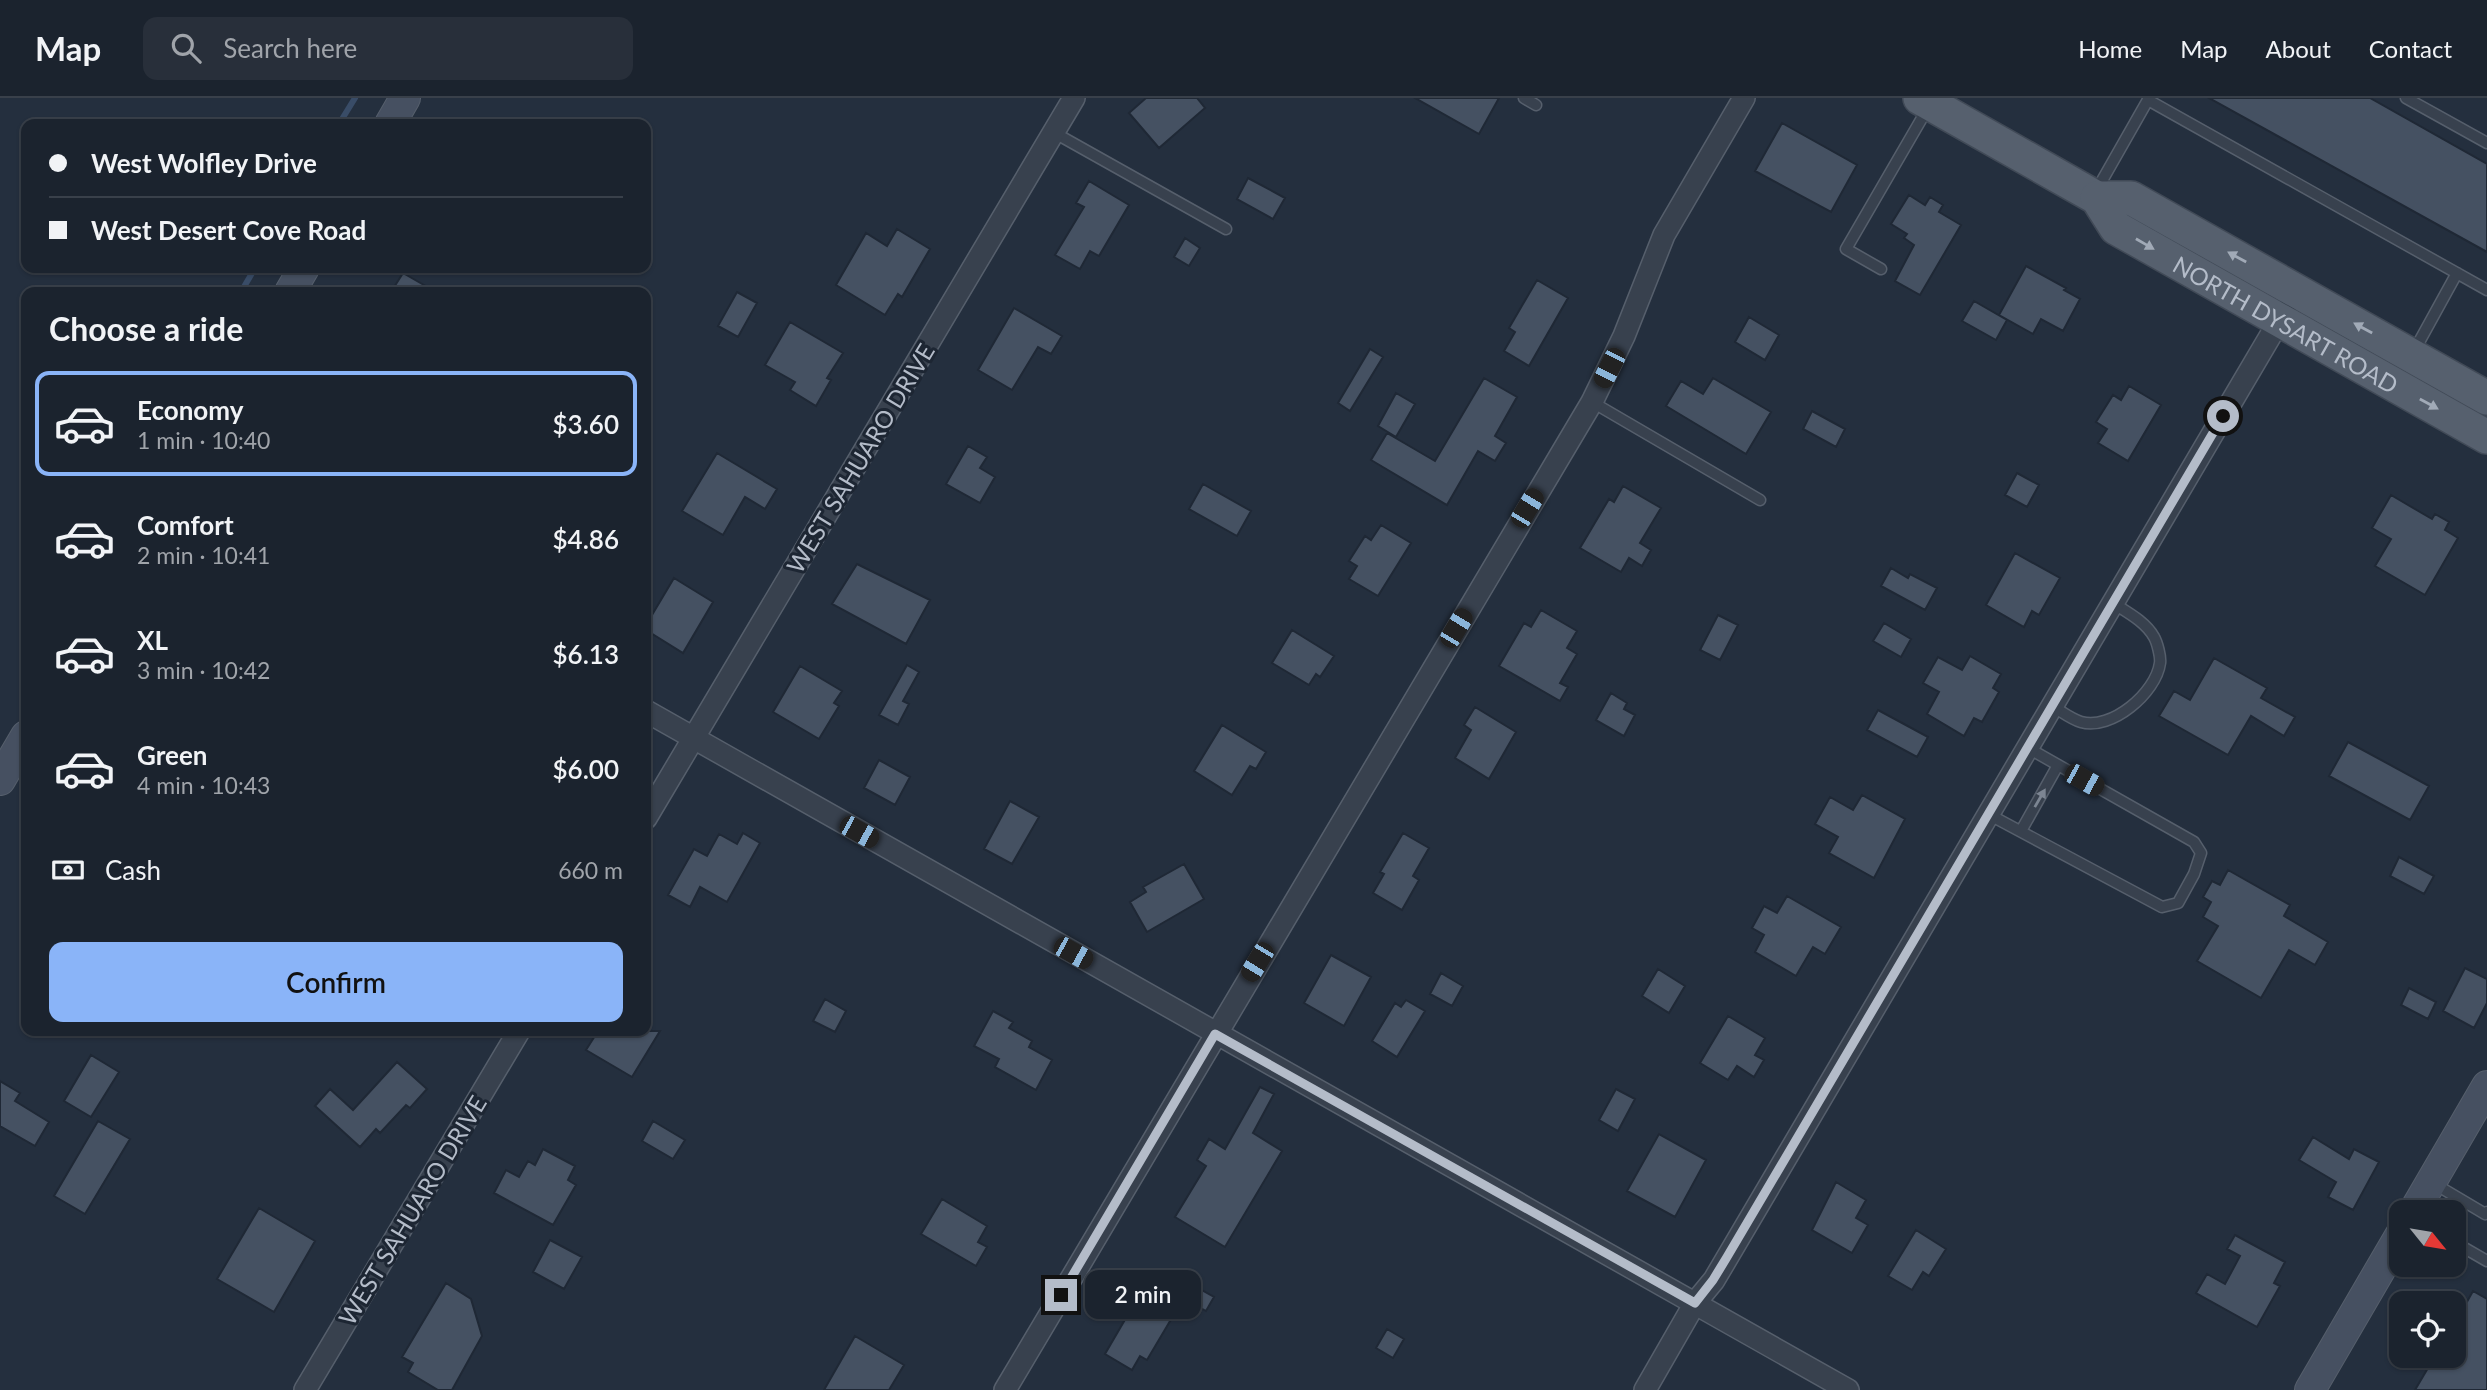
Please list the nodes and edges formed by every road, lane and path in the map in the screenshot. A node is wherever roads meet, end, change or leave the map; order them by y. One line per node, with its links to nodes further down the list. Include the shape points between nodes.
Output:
1 (405, 98): 9 (street)
2 (1074, 98): 10 (street, WEST SAHUARO DRIVE)
3 (1524, 98): 8 (lane)
4 (1744, 98): 21 (street, via 1664,235)
5 (2406, 98): 11 (lane)
6 (2149, 99): 12 (lane); 15 (lane)
7 (1925, 101): 12 (main road, NORTH DYSART ROAD); 14 (lane, via 1846,249)
8 (1536, 105)
9 (393, 119)
10 (1053, 132): 13 (lane); 27 (street, WEST SAHUARO DRIVE)
11 (2487, 143)
12 (2095, 197): 17 (main road, NORTH DYSART ROAD, one-way to 12, via 2131,198); 18 (main road, NORTH DYSART ROAD, one-way to 18, via 2116,228)
13 (1226, 229)
14 (1881, 269)
15 (2457, 273): 16 (lane); 19 (lane)
16 (2487, 290)
17 (2296, 291): 18 (street); 19 (main road, NORTH DYSART ROAD, one-way to 17)
18 (2280, 320): 22 (main road, NORTH DYSART ROAD, one-way to 22); 24 (street)
19 (2412, 356): 20 (main road, NORTH DYSART ROAD)
20 (2487, 398)
21 (1592, 402): 23 (lane); 35 (street)
22 (2487, 437)
23 (1760, 500)
24 (2113, 603): 25 (street); 25 (lane, via 2144,624 2155,638 2161,663 2151,684 2130,710 2102,723 2081,722)
25 (2052, 706): 29 (street)
26 (651, 714): 27 (street)
27 (693, 738): 32 (street, WEST SAHUARO DRIVE); 35 (street)
28 (21, 744): 31 (street)
29 (2028, 748): 30 (lane); 33 (street)
30 (2058, 765): 34 (lane, one-way to 30); 34 (lane, via 2194,842 2201,853 2178,903 2162,907)
31 (0, 780)
32 (651, 809)
33 (1988, 814): 34 (lane); 44 (street, via 1713,1280)
34 (2021, 831)
35 (1215, 1034): 44 (street); 46 (street)
36 (516, 1036): 45 (street, WEST SAHUARO DRIVE)
37 (2487, 1086): 38 (street)
38 (2431, 1181): 39 (street); 40 (lane)
39 (2420, 1200)
40 (2487, 1212)
41 (2466, 1249): 43 (lane)
42 (2389, 1254): 49 (street)
43 (2487, 1261)
44 (1695, 1303): 47 (street); 48 (street)
45 (305, 1390)
46 (1005, 1390)
47 (1645, 1390)
48 (1848, 1390)
49 (2309, 1390)

